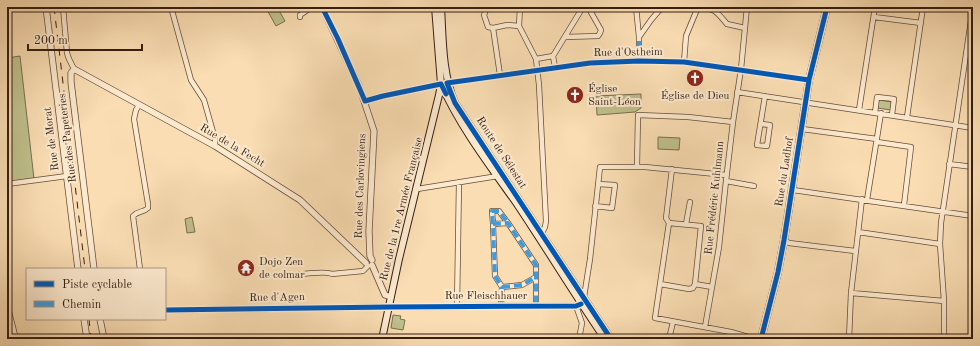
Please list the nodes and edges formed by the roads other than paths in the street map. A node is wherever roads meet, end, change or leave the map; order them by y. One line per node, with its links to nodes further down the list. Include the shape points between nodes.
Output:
1 (46, 7): 63 (street, Rue de Morat)
2 (64, 7): 33 (street, Rue des Papeteries, via 67,53)
3 (171, 7): 57 (street, via 191,80 204,100)
4 (312, 7): 21 (street)
5 (322, 7): 42 (street, Rue des Carlovingiens)
6 (435, 7): 38 (main road)
7 (441, 7): 38 (main road)
8 (487, 7): 24 (street, via 484,15 488,27)
9 (520, 7): 23 (street)
10 (583, 7): 26 (street)
11 (588, 7): 26 (street, via 601,30 598,36)
12 (636, 7): 27 (street)
13 (662, 7): 27 (street)
14 (698, 7): 25 (street, via 710,8 727,24); 31 (street, via 686,36)
15 (747, 7): 25 (street, Rue Frédéric Kuhlmann)
16 (827, 7): 37 (main road, Rue du Ladhof)
17 (875, 7): 20 (street)
18 (922, 7): 22 (street)
19 (973, 7): 53 (street)
20 (874, 16): 22 (street); 46 (street)
21 (300, 17)
22 (921, 23): 50 (street)
23 (519, 26): 24 (street); 29 (street)
24 (493, 28): 36 (street)
25 (745, 28): 34 (street, Rue Frédéric Kuhlmann)
26 (565, 37): 28 (street)
27 (639, 37): 30 (street)
28 (553, 56): 29 (street); 32 (street)
29 (536, 59): 35 (street)
30 (639, 61): 31 (street, Rue d'Ostheim); 32 (street, Rue d'Ostheim)
31 (684, 62): 34 (street, Rue d'Ostheim)
32 (555, 67): 35 (street, Rue d'Ostheim)
33 (74, 69): 45 (street, Rue de la Fecht); 91 (street, Rue des Papeteries, via 71,73 71,82)
34 (741, 69): 37 (street, Rue d'Ostheim); 39 (street, Rue Frédéric Kuhlmann)
35 (537, 70): 36 (street, Rue d'Ostheim); 78 (street)
36 (500, 75): 38 (street, Rue d'Ostheim)
37 (809, 80): 44 (main road, Rue du Ladhof)
38 (444, 83): 41 (main road, Rue de la 1re Armée Française); 42 (street); 43 (main road, Route de Sélestat); 83 (main road, Route de Sélestat)
39 (737, 92): 40 (street); 51 (street, Rue Frédéric Kuhlmann)
40 (765, 96): 44 (street); 52 (street)
41 (438, 100): 43 (main road); 70 (main road, Rue de la 1re Armée Française)
42 (365, 101): 89 (street, Rue des Carlovingiens, via 374,131)
43 (448, 101): 64 (main road, Route de Sélestat)
44 (806, 102): 46 (street); 55 (main road, Rue du Ladhof)
45 (139, 105): 57 (street, Rue de la Fecht); 92 (street, via 134,119 148,204 148,208 133,216)
46 (859, 110): 47 (street)
47 (875, 112): 48 (street); 49 (street, via 877,97 894,99)
48 (881, 114): 49 (street); 56 (street)
49 (892, 115): 50 (street)
50 (907, 117): 53 (street)
51 (733, 122): 59 (street, via 638,114); 62 (street, Rue Frédéric Kuhlmann)
52 (761, 124): 52 (street, via 757,145 767,146 770,125)
53 (954, 125): 54 (street); 58 (street)
54 (973, 128)
55 (802, 129): 56 (street); 71 (main road, Rue du Ladhof)
56 (877, 140): 72 (street); 74 (street, via 911,147)
57 (215, 146): 89 (street, Rue de la Fecht, via 300,200)
58 (950, 164): 60 (street); 76 (street)
59 (637, 166): 61 (street); 68 (street, via 600,167)
60 (973, 167)
61 (672, 169): 62 (street); 79 (street, via 666,218)
62 (726, 175): 65 (street, Rue Frédéric Kuhlmann)
63 (67, 176): 67 (street); 90 (street, Rue de Morat)
64 (498, 176): 66 (street); 85 (main road, Route de Sélestat)
65 (726, 181): 69 (street); 98 (street, Rue Frédéric Kuhlmann)
66 (459, 182): 70 (street); 105 (street)
67 (7, 184)
68 (598, 184): 75 (street); 75 (street, via 615,185 612,208)
69 (754, 186)
70 (417, 189): 100 (main road, Rue de la 1re Armée Française)
71 (793, 190): 72 (street); 86 (main road, Rue du Ladhof)
72 (865, 200): 74 (street); 84 (street)
73 (690, 202): 82 (street)
74 (904, 205): 76 (street)
75 (595, 206): 101 (street)
76 (942, 211): 77 (street); 87 (street)
77 (973, 216)
78 (546, 221): 83 (street); 85 (street)
79 (669, 222): 82 (street); 95 (street)
80 (508, 223): 81 (street); 81 (street, via 499,211 492,211); 94 (street, via 536,265)
81 (493, 224): 97 (street, via 495,276)
82 (686, 224): 96 (street, via 701,226)
83 (538, 227): 85 (main road, Route de Sélestat)
84 (858, 232): 87 (street); 88 (street)
85 (540, 235): 101 (main road, Route de Sélestat); 104 (main road, Route de Sélestat)
86 (784, 240): 88 (street, via 789,243); 123 (main road, Rue du Ladhof)
87 (940, 244): 102 (street)
88 (855, 251): 99 (street)
89 (369, 263): 93 (street, via 363,270); 100 (street, Rue de la Fecht, via 385,295)
90 (78, 268)
91 (94, 268)
92 (140, 268)
93 (287, 276)
94 (536, 277): 97 (street, via 522,285); 107 (street)
95 (660, 284): 96 (street, via 689,289); 112 (street, via 655,318)
96 (696, 284): 98 (street)
97 (502, 287): 106 (street)
98 (712, 287): 113 (street, Rue Frédéric Kuhlmann)
99 (851, 293): 102 (street); 124 (street)
100 (391, 297): 108 (main road, Rue de la 1re Armée Française)
101 (584, 297): 104 (main road); 120 (main road, Route de Sélestat)
102 (944, 301): 125 (street)
103 (7, 304): 114 (street)
104 (579, 305): 107 (street, Rue Fleischhauer); 118 (street, via 582,323); 119 (main road, Route de Sélestat)
105 (457, 306): 106 (street, Rue Fleischhauer); 108 (street, Rue Fleischhauer)
106 (501, 306): 107 (street, Rue Fleischhauer)
107 (536, 306)
108 (390, 307): 109 (street, Rue d'Agen); 117 (main road, Rue de la 1re Armée Française)
109 (166, 310)
110 (84, 320): 115 (street)
111 (100, 320): 116 (street)
112 (673, 322): 113 (street); 121 (street)
113 (705, 327): 122 (street)
114 (16, 339)
115 (87, 339)
116 (104, 339)
117 (382, 339)
118 (579, 339)
119 (605, 339)
120 (611, 339)
121 (669, 339)
122 (755, 339)
123 (761, 339)
124 (849, 339)
125 (944, 339)

